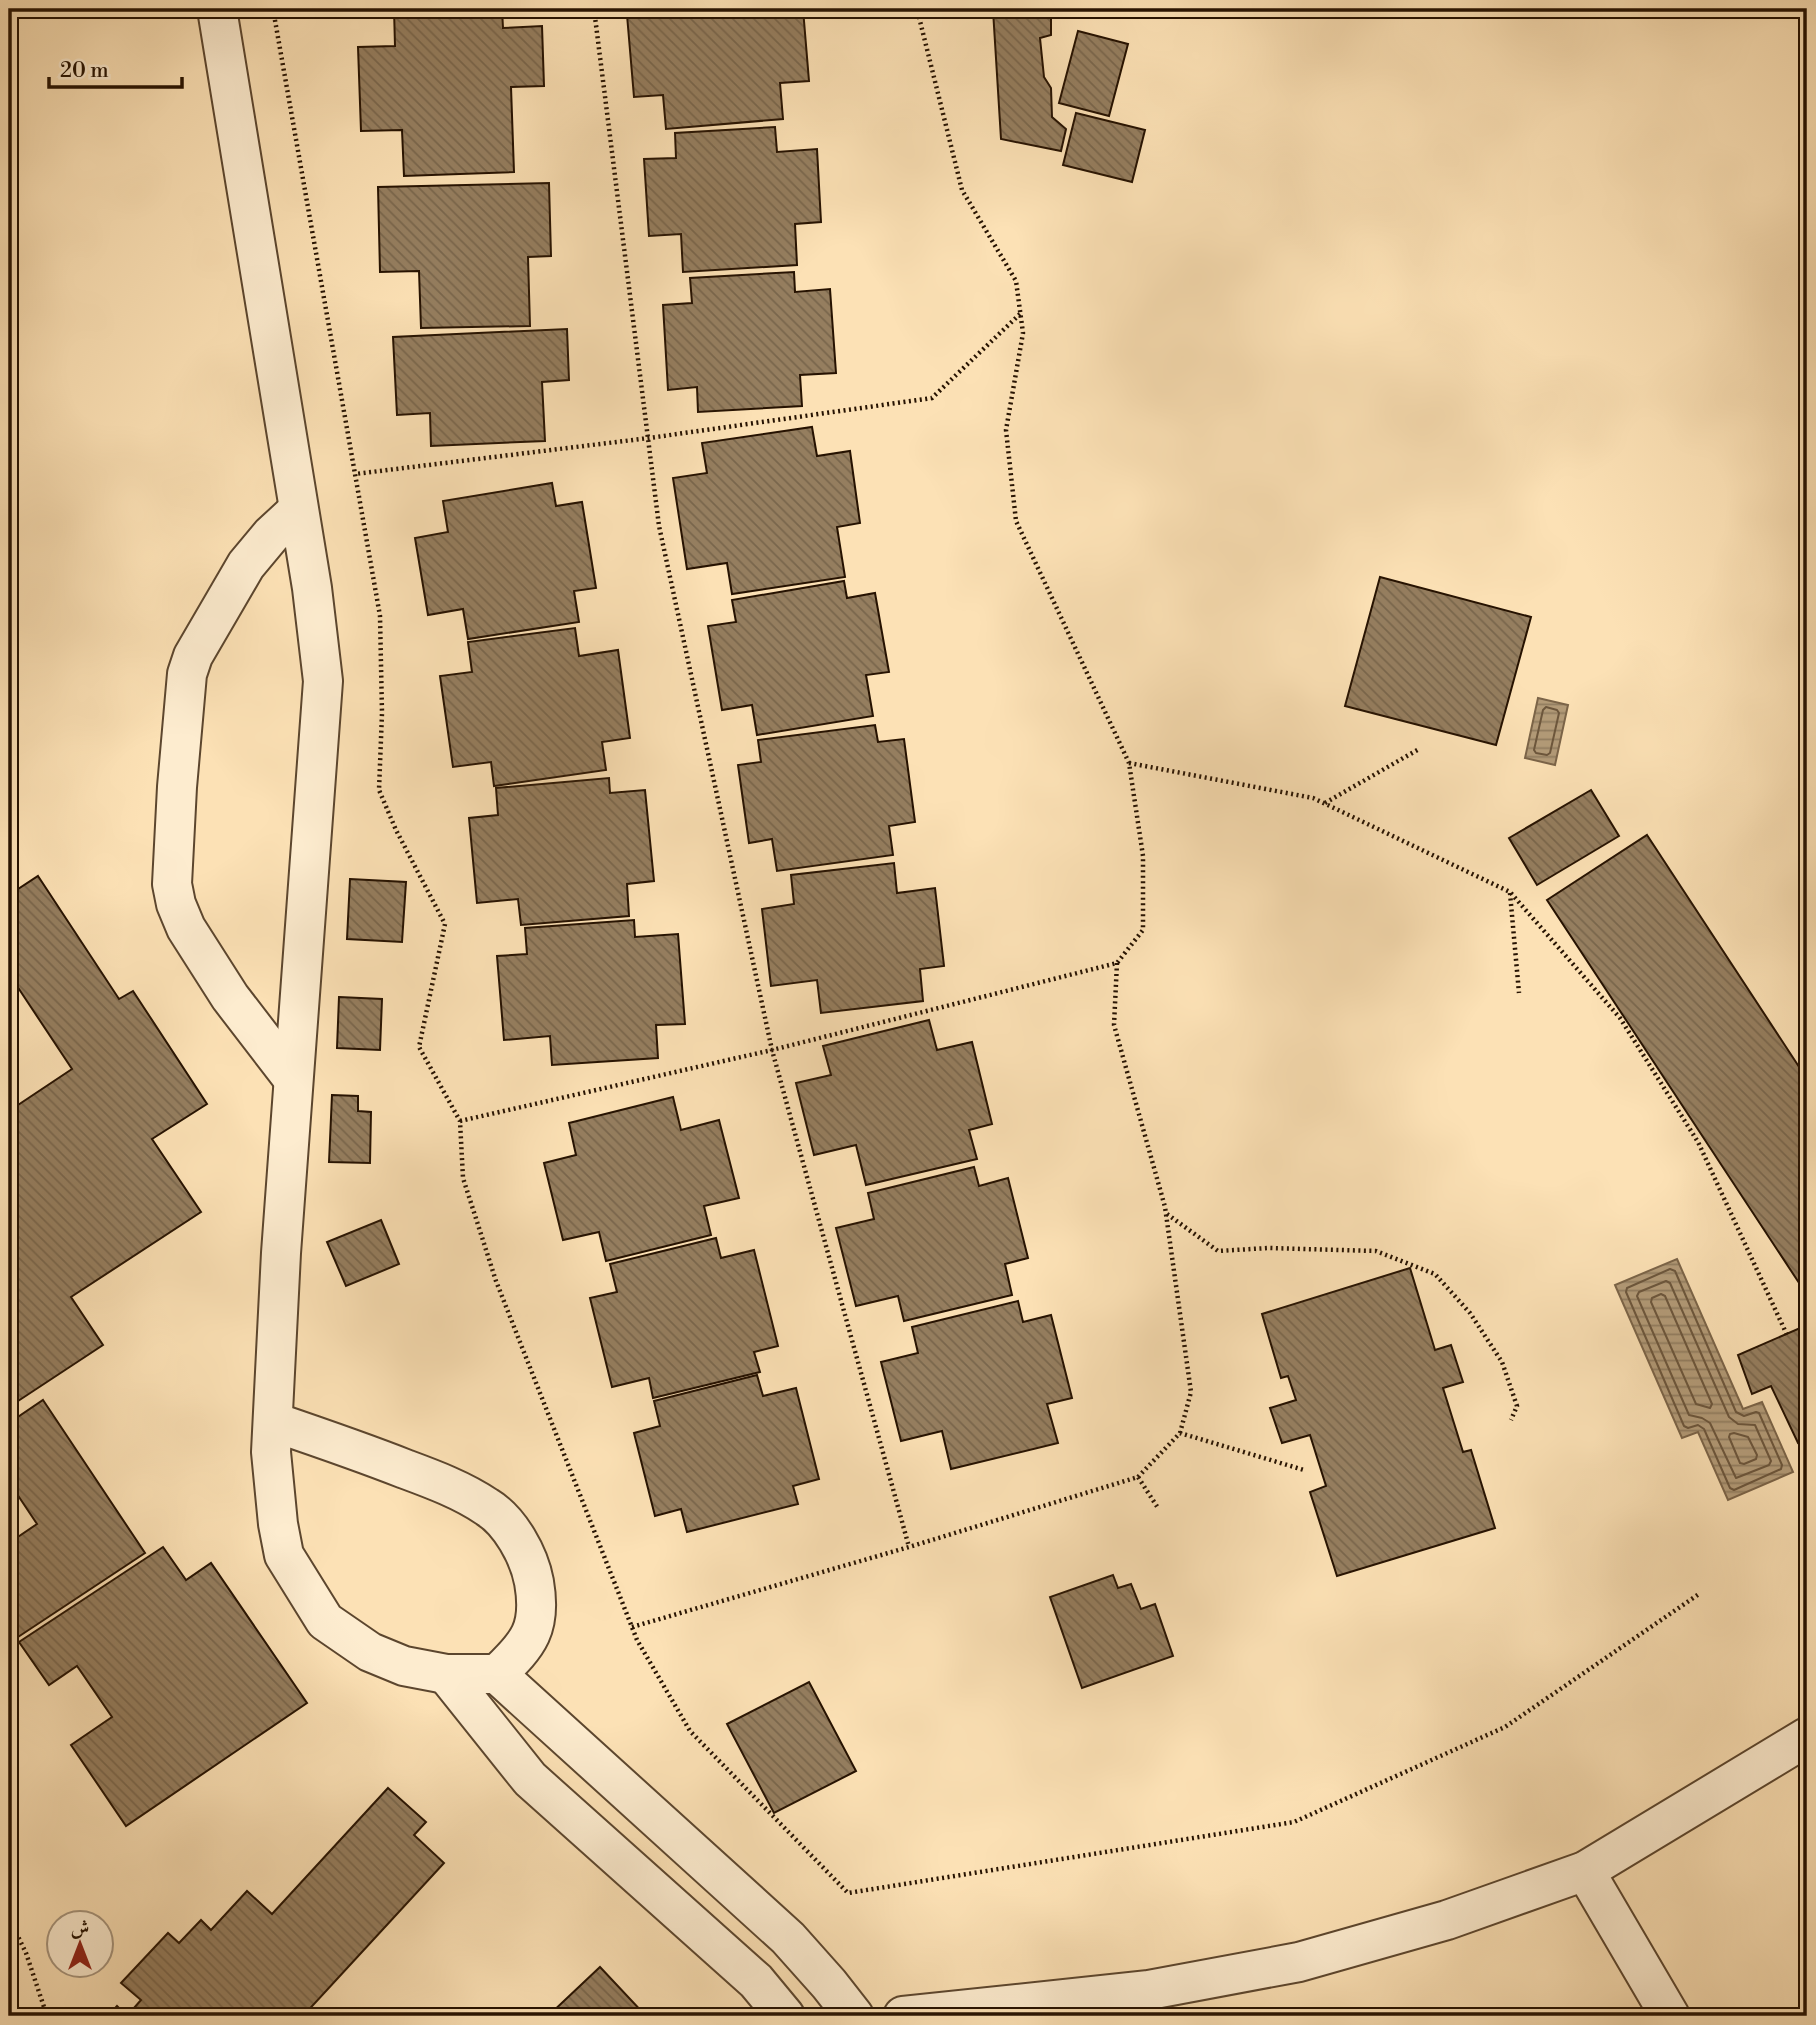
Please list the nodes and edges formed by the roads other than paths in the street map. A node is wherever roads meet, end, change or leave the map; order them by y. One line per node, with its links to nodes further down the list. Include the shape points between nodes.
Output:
1 (216, 9): 2 (street)
2 (298, 510): 3 (street, via 323,681); 3 (street, via 246,565 192,656 172,884 186,928 230,997)
3 (293, 1079): 4 (street)
4 (274, 1422): 5 (street, via 271,1469 284,1555 310,1599 326,1621 370,1652 404,1666); 6 (street, via 439,1482 488,1507 504,1522 532,1571 538,1605 530,1639)
5 (446, 1674): 6 (street); 10 (street, via 530,1779 756,1981)
6 (497, 1674): 11 (street, via 788,1938)
7 (1807, 1737): 8 (street)
8 (1586, 1871): 9 (street, via 1447,1920 1299,1962); 13 (street)
9 (1060, 2008): 12 (street)
10 (785, 2016)
11 (853, 2016)
12 (903, 2016)
13 (1670, 2016)

